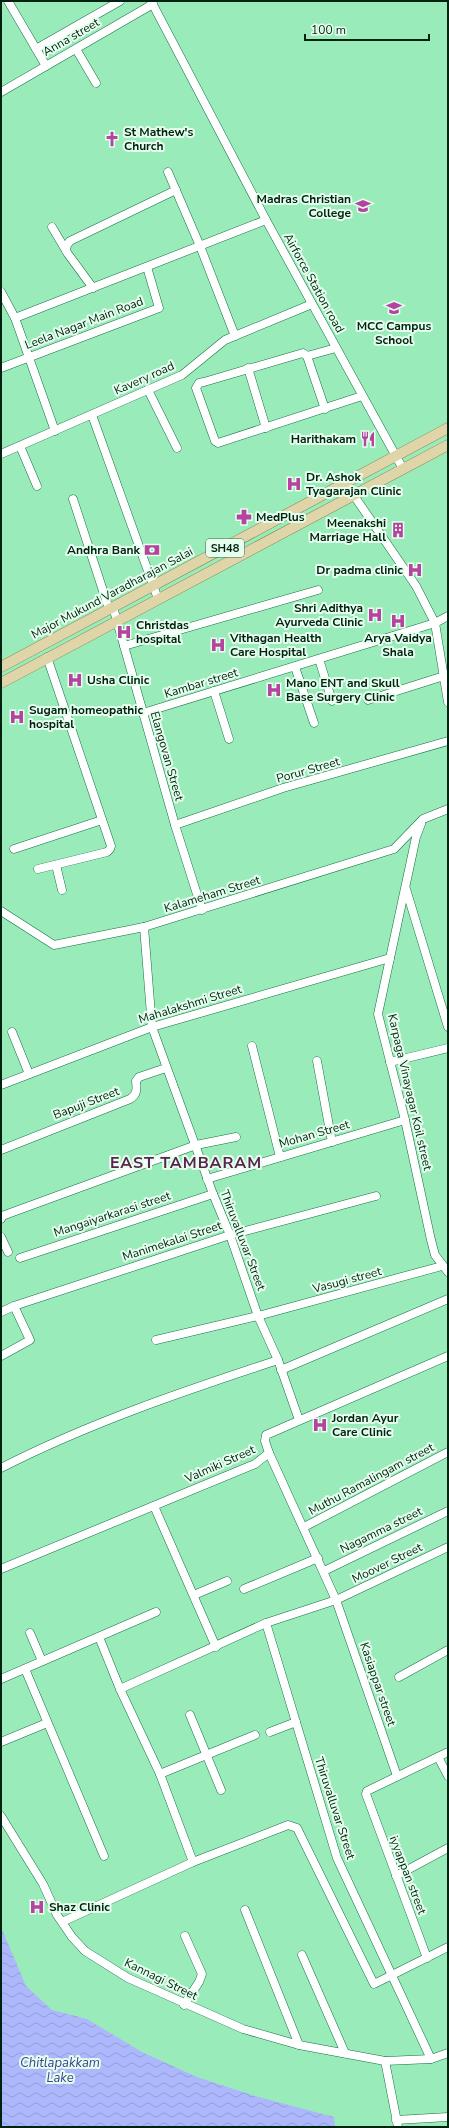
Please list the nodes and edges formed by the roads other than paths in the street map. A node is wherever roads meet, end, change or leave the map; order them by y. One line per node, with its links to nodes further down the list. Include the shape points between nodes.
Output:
1 (8, 1): 5 (street)
2 (120, 1): 5 (street)
3 (152, 3): 4 (street, Anna street); 11 (street, Airforce Station road)
4 (76, 48): 6 (street, Anna street); 7 (street)
5 (36, 49): 6 (street)
6 (46, 66): 8 (street, Anna street)
7 (96, 83)
8 (1, 92)
9 (168, 172): 10 (street)
10 (176, 190): 13 (street); 14 (street, via 70,241)
11 (266, 220): 13 (street); 18 (street, Airforce Station road)
12 (52, 226): 14 (street)
13 (200, 246): 15 (street); 20 (street)
14 (66, 250): 16 (street)
15 (147, 267): 16 (street); 23 (street, Leela Nagar Main Road, via 159,308)
16 (93, 288): 19 (street)
17 (1, 292): 19 (street)
18 (312, 304): 20 (street, Kavery road); 21 (street, Airforce Station road)
19 (15, 318): 23 (street)
20 (235, 336): 26 (street, Kavery road, via 225,340 182,376)
21 (336, 348): 22 (street); 27 (street, Airforce Station road)
22 (307, 356): 25 (street, via 303,353); 28 (street)
23 (29, 357): 24 (street, Leela Nagar Main Road); 32 (street)
24 (1, 368)
25 (248, 368): 30 (street); 30 (street, via 199,384 196,388 215,441 218,443)
26 (148, 390): 29 (street, Kavery road); 35 (street)
27 (362, 396): 28 (street); 37 (street, Airforce Station road)
28 (325, 410): 30 (street)
29 (92, 415): 32 (street, Kavery road); 43 (street)
30 (266, 428)
31 (448, 428): 37 (main road, Major Mukund Varadharajan Salai / SH48)
32 (55, 431): 34 (street, Kavery road)
33 (448, 445): 38 (main road, SH48)
34 (20, 446): 36 (street, Kavery road); 40 (street)
35 (177, 448)
36 (1, 454)
37 (396, 457): 38 (street, Airforce Station road); 39 (main road, Major Mukund Varadharajan Salai / SH48)
38 (403, 469): 41 (main road, SH48)
39 (346, 484): 41 (street); 43 (main road, Major Mukund Varadharajan Salai / SH48)
40 (37, 486)
41 (353, 496): 45 (main road, SH48); 49 (street, via 416,586)
42 (73, 499): 46 (street, Elangovan Street)
43 (153, 586): 45 (street); 46 (main road, Major Mukund Varadharajan Salai / SH48)
44 (318, 590): 50 (street)
45 (158, 599): 48 (main road, SH48)
46 (111, 608): 48 (street, Elangovan Street); 54 (main road, Major Mukund Varadharajan Salai / SH48)
47 (448, 616): 49 (street, Kambar street)
48 (117, 620): 50 (street, Elangovan Street); 51 (main road, SH48)
49 (435, 623): 52 (street, Kambar street); 55 (street)
50 (124, 646): 61 (street, Elangovan Street)
51 (47, 657): 56 (main road, SH48); 67 (street)
52 (319, 659): 53 (street, Kambar street); 59 (street)
53 (294, 666): 57 (street, Kambar street); 62 (street)
54 (1, 667)
55 (444, 676): 58 (street); 60 (street)
56 (1, 683)
57 (214, 691): 61 (street, Kambar street); 63 (street)
58 (368, 700)
59 (332, 701)
60 (448, 702)
61 (143, 713): 68 (street, Elangovan Street)
62 (314, 723)
63 (229, 740)
64 (448, 740): 68 (street, Porur Street, via 284,788)
65 (448, 809): 66 (street)
66 (423, 819): 72 (street, Karpaga Vinayagar Koil street, via 416,837); 74 (street, Kalameham Street, via 394,849)
67 (102, 820): 69 (street); 70 (street, via 110,846 109,851)
68 (175, 825): 74 (street, Elangovan Street)
69 (14, 849)
70 (56, 865): 71 (street); 73 (street)
71 (38, 869)
72 (406, 888): 77 (street, Karpaga Vinayagar Koil street); 79 (street)
73 (62, 890)
74 (202, 910): 76 (street, Kalameham Street)
75 (1, 911): 76 (street, Kalameham Street, via 54,945)
76 (144, 927): 78 (street, Thiruvalluvar Street)
77 (390, 958): 78 (street, Mahalakshmi Street); 84 (street, Karpaga Vinayagar Koil street, via 378,1014)
78 (152, 1027): 85 (street, Thiruvalluvar Street); 86 (street, Mahalakshmi Street)
79 (448, 1027)
80 (12, 1032): 86 (street)
81 (252, 1046): 93 (street)
82 (448, 1048): 84 (street)
83 (317, 1061): 90 (street)
84 (390, 1062): 88 (street, Karpaga Vinayagar Koil street)
85 (166, 1068): 91 (street, Thiruvalluvar Street); 92 (street, Bapuji Street, via 140,1077 136,1081 134,1097 130,1100)
86 (29, 1074): 87 (street, Mahalakshmi Street)
87 (1, 1085)
88 (405, 1120): 90 (street, Mohan Street); 102 (street, Karpaga Vinayagar Koil street, via 430,1240 435,1255)
89 (236, 1137): 91 (street)
90 (332, 1142): 93 (street, Mohan Street)
91 (196, 1145): 94 (street, Thiruvalluvar Street); 97 (street)
92 (1, 1150)
93 (280, 1157): 94 (street, Mohan Street)
94 (207, 1178): 95 (street, Thiruvalluvar Street)
95 (213, 1194): 98 (street, Thiruvalluvar Street); 101 (street, Mangaiyarkarasi street)
96 (376, 1196): 98 (street, Manimekalai Street)
97 (1, 1216)
98 (230, 1235): 104 (street, Manimekalai Street); 106 (street, Thiruvalluvar Street)
99 (1, 1237): 100 (street)
100 (8, 1252)
101 (20, 1258)
102 (445, 1269): 106 (street, Vasugi street)
103 (448, 1299): 111 (street)
104 (14, 1306): 105 (street, Manimekalai Street); 108 (street, via 30,1340)
105 (1, 1312)
106 (258, 1316): 107 (street, Vasugi street); 110 (street, Thiruvalluvar Street)
107 (156, 1340)
108 (1, 1356)
109 (448, 1356): 112 (street, Valmiki Street)
110 (278, 1360): 111 (street, Thiruvalluvar Street); 115 (street, via 168,1397 28,1454)
111 (281, 1370): 112 (street, Thiruvalluvar Street)
112 (299, 1420): 114 (street, Valmiki Street, via 266,1435)
113 (448, 1452): 118 (street, Muthu Ramalingam street)
114 (269, 1453): 116 (street, Valmiki Street, via 256,1464); 118 (street, Kasiappar street)
115 (1, 1468)
116 (154, 1506): 121 (street, Valmiki Street); 125 (street)
117 (448, 1510): 122 (street, Nagamma street)
118 (304, 1527): 120 (street, Kasiappar street)
119 (448, 1547): 126 (street, Moover Street)
120 (318, 1558): 122 (street, Kasiappar street); 124 (street)
121 (1, 1569)
122 (324, 1571): 126 (street, Kasiappar street)
123 (227, 1581): 125 (street)
124 (244, 1589)
125 (194, 1595): 131 (street)
126 (336, 1600): 128 (street); 148 (street, Kasiappar street)
127 (156, 1612): 130 (street)
128 (266, 1623): 131 (street); 139 (street, Thiruvalluvar Street)
129 (30, 1632): 133 (street)
130 (100, 1637): 133 (street); 137 (street)
131 (216, 1647): 137 (street)
132 (448, 1650): 135 (street)
133 (42, 1661): 134 (street)
134 (24, 1669): 136 (street); 140 (street)
135 (399, 1677)
136 (1, 1679)
137 (120, 1688): 147 (street)
138 (190, 1715): 145 (street)
139 (296, 1722): 141 (street); 162 (street, Thiruvalluvar Street, via 337,1858)
140 (47, 1723): 143 (street); 153 (street)
141 (270, 1732)
142 (255, 1735): 145 (street)
143 (1, 1742)
144 (448, 1752): 146 (street)
145 (207, 1755): 147 (street); 150 (street)
146 (438, 1757): 148 (street); 149 (street)
147 (160, 1774): 154 (street)
148 (397, 1776): 155 (street, iyyappan street, via 367,1791 366,1799)
149 (448, 1776)
150 (221, 1790)
151 (1, 1816): 157 (street, Kannagi Street, via 43,1884)
152 (448, 1848): 155 (street)
153 (104, 1856)
154 (194, 1862): 157 (street); 162 (street, via 288,1825 297,1828 374,1984)
155 (396, 1876): 161 (street, iyyappan street)
156 (245, 1910): 164 (street)
157 (62, 1922): 163 (street, Kannagi Street, via 85,1951 128,1978)
158 (185, 1936): 163 (street, via 202,1974)
159 (448, 1947): 161 (street)
160 (302, 1955): 165 (street)
161 (427, 1958): 162 (street)
162 (392, 1976): 167 (street, Thiruvalluvar Street)
163 (184, 2004): 164 (street, Kannagi Street, via 243,2029)
164 (299, 2045): 165 (street, Kannagi Street)
165 (345, 2053): 168 (street, Kannagi Street)
166 (448, 2053): 167 (street)
167 (431, 2060): 168 (street, Kannagi Street)
168 (385, 2061): 170 (street)
169 (448, 2117): 170 (street)
170 (397, 2124)

